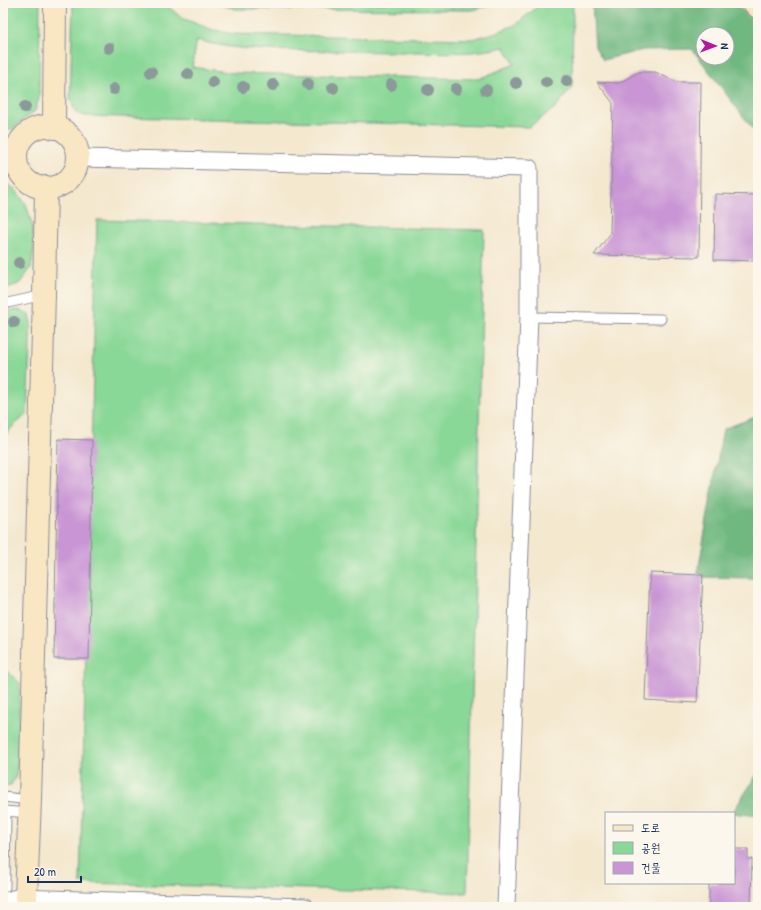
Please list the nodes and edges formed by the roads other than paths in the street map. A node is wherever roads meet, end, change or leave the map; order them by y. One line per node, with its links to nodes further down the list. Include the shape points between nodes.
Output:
1 (56, 3): 4 (street)
2 (754, 3): 3 (street)
3 (758, 7)
4 (54, 128): 5 (street, via 44,125 35,128); 6 (street, via 64,130 71,136)
5 (11, 144): 7 (street, via 16,150 16,158)
6 (79, 158): 8 (street, via 74,175 66,183 56,188); 11 (street, via 529,168)
7 (11, 169): 8 (street, via 35,187)
8 (46, 187): 9 (street)
9 (44, 294): 10 (lane); 14 (street)
10 (3, 304)
11 (529, 317): 12 (lane); 20 (street)
12 (661, 319)
13 (3, 797): 14 (lane)
14 (30, 806): 15 (lane); 17 (street)
15 (5, 811): 16 (lane)
16 (3, 887)
17 (26, 898): 18 (street); 19 (street)
18 (3, 902)
19 (305, 907)
20 (506, 907)

